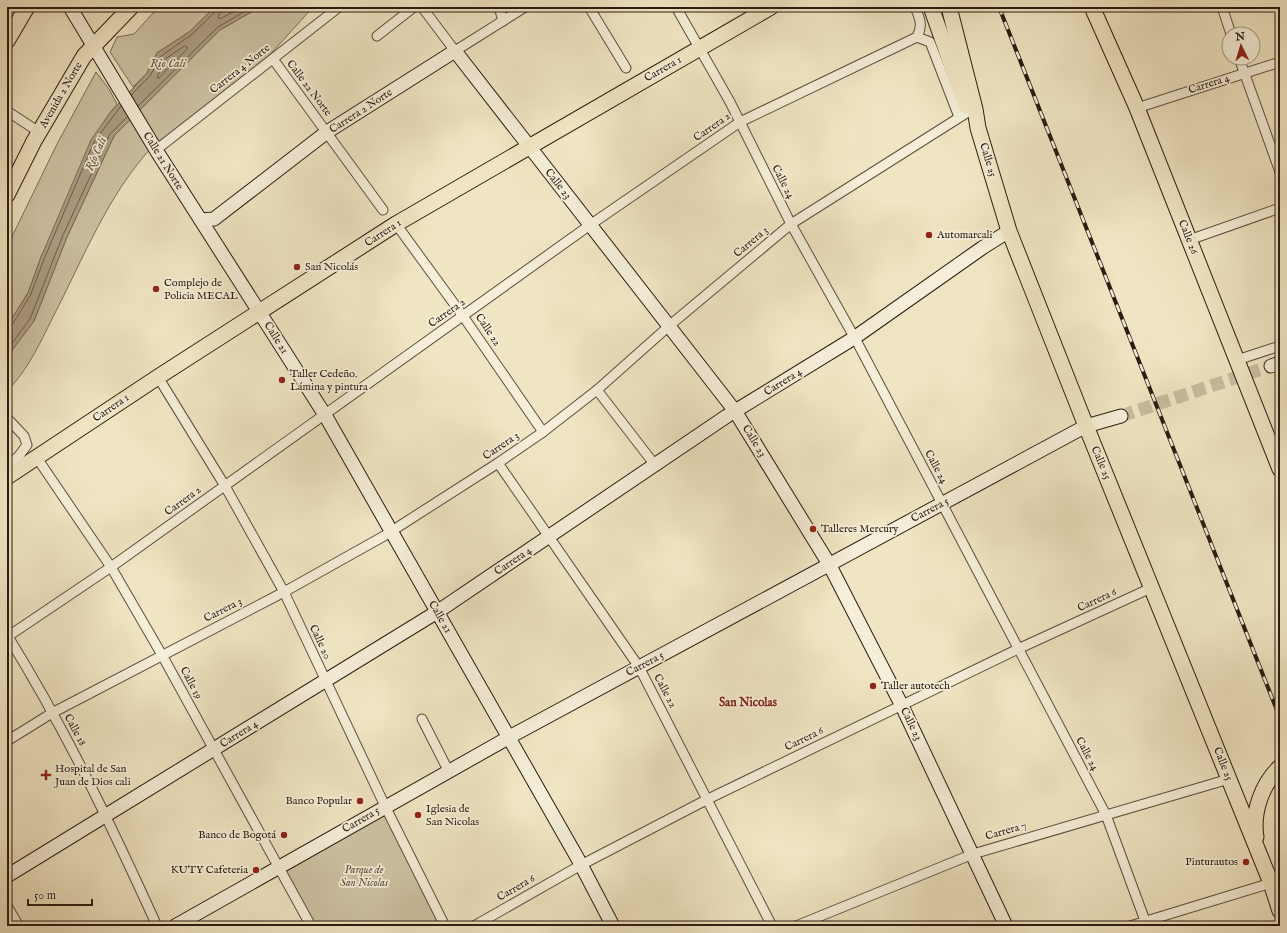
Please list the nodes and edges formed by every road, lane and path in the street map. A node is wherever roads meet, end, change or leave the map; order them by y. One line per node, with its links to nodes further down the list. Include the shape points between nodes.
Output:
1 (27, 7): 22 (main road)
2 (70, 7): 23 (main road, Calle 21 Norte)
3 (131, 7): 23 (main road, Avenida 2 Norte)
4 (339, 7): 26 (street, Carrera 4 Norte)
5 (414, 7): 20 (street)
6 (422, 7): 25 (street, Calle 23)
7 (499, 7): 18 (street)
8 (525, 7): 18 (street, Carrera 2 Norte)
9 (589, 7): 29 (street)
10 (676, 7): 24 (street, Calle 24)
11 (771, 7): 24 (main road, Carrera 1)
12 (915, 7): 21 (street, via 921,20)
13 (930, 7): 33 (main road)
14 (949, 7): 35 (main road, Calle 25)
15 (1092, 7): 31 (main road, Calle 26)
16 (1101, 7): 31 (main road)
17 (1222, 7): 19 (street)
18 (503, 21): 25 (street, Carrera 2 Norte)
19 (1228, 26)
20 (377, 36)
21 (917, 37): 33 (street, via 930,42); 34 (street, Carrera 2)
22 (7, 41)
23 (92, 46): 36 (main road, Avenida 2 Norte); 39 (main road, Calle 21 Norte)
24 (700, 48): 34 (street, Calle 24); 38 (main road, Carrera 1)
25 (455, 51): 37 (main road, Carrera 2 Norte); 38 (main road, Calle 23)
26 (272, 59): 37 (street, Calle 22 Norte); 39 (street, Carrera 4 Norte)
27 (1280, 62): 30 (street, Carrera 4)
28 (1242, 66): 30 (street)
29 (626, 68)
30 (1244, 73): 31 (street, Carrera 4); 40 (street)
31 (1137, 108): 49 (main road, Calle 26)
32 (7, 111): 36 (street)
33 (964, 114): 35 (main road); 46 (street, Carrera 3)
34 (740, 122): 46 (street, Calle 24); 47 (street, Carrera 2)
35 (978, 128): 48 (main road, Calle 25)
36 (39, 132): 41 (main road, Avenida 2 Norte)
37 (327, 132): 43 (street, Calle 22 Norte); 44 (main road, Carrera 2 Norte)
38 (529, 146): 45 (main road, Carrera 1); 47 (main road, Calle 23)
39 (156, 150): 44 (main road, Calle 21 Norte)
40 (1280, 172)
41 (7, 195)
42 (1280, 208): 49 (street)
43 (383, 210)
44 (208, 220): 50 (main road, Calle 21 Norte, via 211,236)
45 (396, 224): 50 (main road, Carrera 1); 51 (street, Calle 22)
46 (791, 224): 52 (street, Carrera 3); 53 (street, Calle 24)
47 (590, 225): 51 (street, Carrera 2); 52 (main road, Calle 23)
48 (1009, 231): 53 (main road, Carrera 4); 62 (main road, Calle 25)
49 (1189, 240): 55 (main road, Calle 26)
50 (260, 313): 56 (main road, Carrera 1); 59 (main road, Calle 21)
51 (463, 316): 59 (street, Carrera 2); 63 (street, Calle 22)
52 (669, 326): 57 (street, Carrera 3); 58 (main road, Calle 23)
53 (854, 338): 58 (main road, Carrera 4); 71 (street, Calle 24)
54 (1280, 346): 55 (street)
55 (1237, 360): 68 (main road, Calle 26)
56 (158, 377): 64 (main road, Carrera 1); 70 (street, Calle 20)
57 (597, 390): 63 (street, Carrera 3); 67 (street)
58 (735, 411): 67 (main road, Carrera 4); 74 (main road, Calle 23)
59 (325, 415): 70 (street, Carrera 2); 72 (main road, Calle 21)
60 (1121, 416): 62 (main road, Carrera 5)
61 (7, 418): 66 (street, via 24,436 27,445 18,457)
62 (1086, 426): 71 (main road, Carrera 5); 76 (main road, Calle 25)
63 (543, 432): 65 (street, Carrera 3)
64 (37, 458): 69 (main road, Carrera 1); 75 (street, Calle 19)
65 (498, 463): 72 (street, Carrera 3); 73 (street, Calle 22)
66 (7, 465)
67 (654, 465): 73 (main road, Carrera 4)
68 (1280, 469)
69 (7, 478)
70 (225, 486): 75 (street, Carrera 2); 77 (street, Calle 20)
71 (941, 504): 74 (main road, Carrera 5); 80 (street, Calle 24)
72 (390, 532): 77 (street, Carrera 3); 78 (main road, Calle 21)
73 (548, 537): 78 (main road, Carrera 4); 82 (street, Calle 22)
74 (829, 564): 82 (main road, Carrera 5); 84 (main road, Calle 23)
75 (111, 567): 79 (street, Carrera 2); 81 (street, Calle 19)
76 (1151, 588): 80 (street, Carrera 6); 92 (main road, Calle 25)
77 (284, 592): 81 (street, Carrera 3); 83 (street, Calle 20)
78 (437, 612): 83 (main road, Carrera 4); 87 (main road, Calle 21)
79 (7, 636): 85 (street, Calle 18)
80 (1018, 649): 84 (street, Carrera 6); 96 (street, Calle 24)
81 (162, 655): 85 (street, Carrera 3); 89 (street, Calle 19)
82 (639, 667): 87 (main road, Carrera 5); 93 (street, Calle 22)
83 (325, 681): 89 (main road, Carrera 4); 94 (street, Calle 20)
84 (902, 706): 93 (street, Carrera 6); 98 (main road, Calle 23)
85 (52, 713): 88 (street, Carrera 3); 95 (street, Calle 18)
86 (422, 719): 91 (street)
87 (509, 737): 91 (main road, Carrera 5); 99 (main road, Calle 21)
88 (7, 741)
89 (213, 750): 95 (main road, Carrera 4); 100 (street, Calle 19)
90 (1280, 767): 97 (main road, via 1266,784 1255,817)
91 (449, 772): 94 (main road, Carrera 5)
92 (1229, 779): 96 (street, Carrera 7); 97 (main road, Calle 25)
93 (708, 799): 99 (street, Carrera 6); 113 (street, Calle 22)
94 (385, 806): 100 (main road, Carrera 5); 110 (street, Calle 20)
95 (107, 815): 101 (main road, Carrera 4); 107 (street, Calle 18)
96 (1106, 815): 98 (street, Carrera 7); 105 (street, Calle 24)
97 (1258, 852): 102 (main road, Calle 25)
98 (973, 854): 114 (street, Carrera 7); 115 (main road, Calle 23)
99 (581, 865): 111 (street, Carrera 6); 112 (main road, Calle 21)
100 (279, 868): 108 (main road, Carrera 5); 109 (street, Calle 19)
101 (7, 876)
102 (1275, 888): 104 (main road, Calle 25); 105 (street)
103 (7, 906): 106 (street)
104 (1280, 911)
105 (1146, 924): 116 (street)
106 (19, 926)
107 (157, 926)
108 (176, 926)
109 (311, 926)
110 (445, 926)
111 (474, 926)
112 (613, 926)
113 (772, 926)
114 (796, 926)
115 (1006, 926)
116 (1130, 926)

